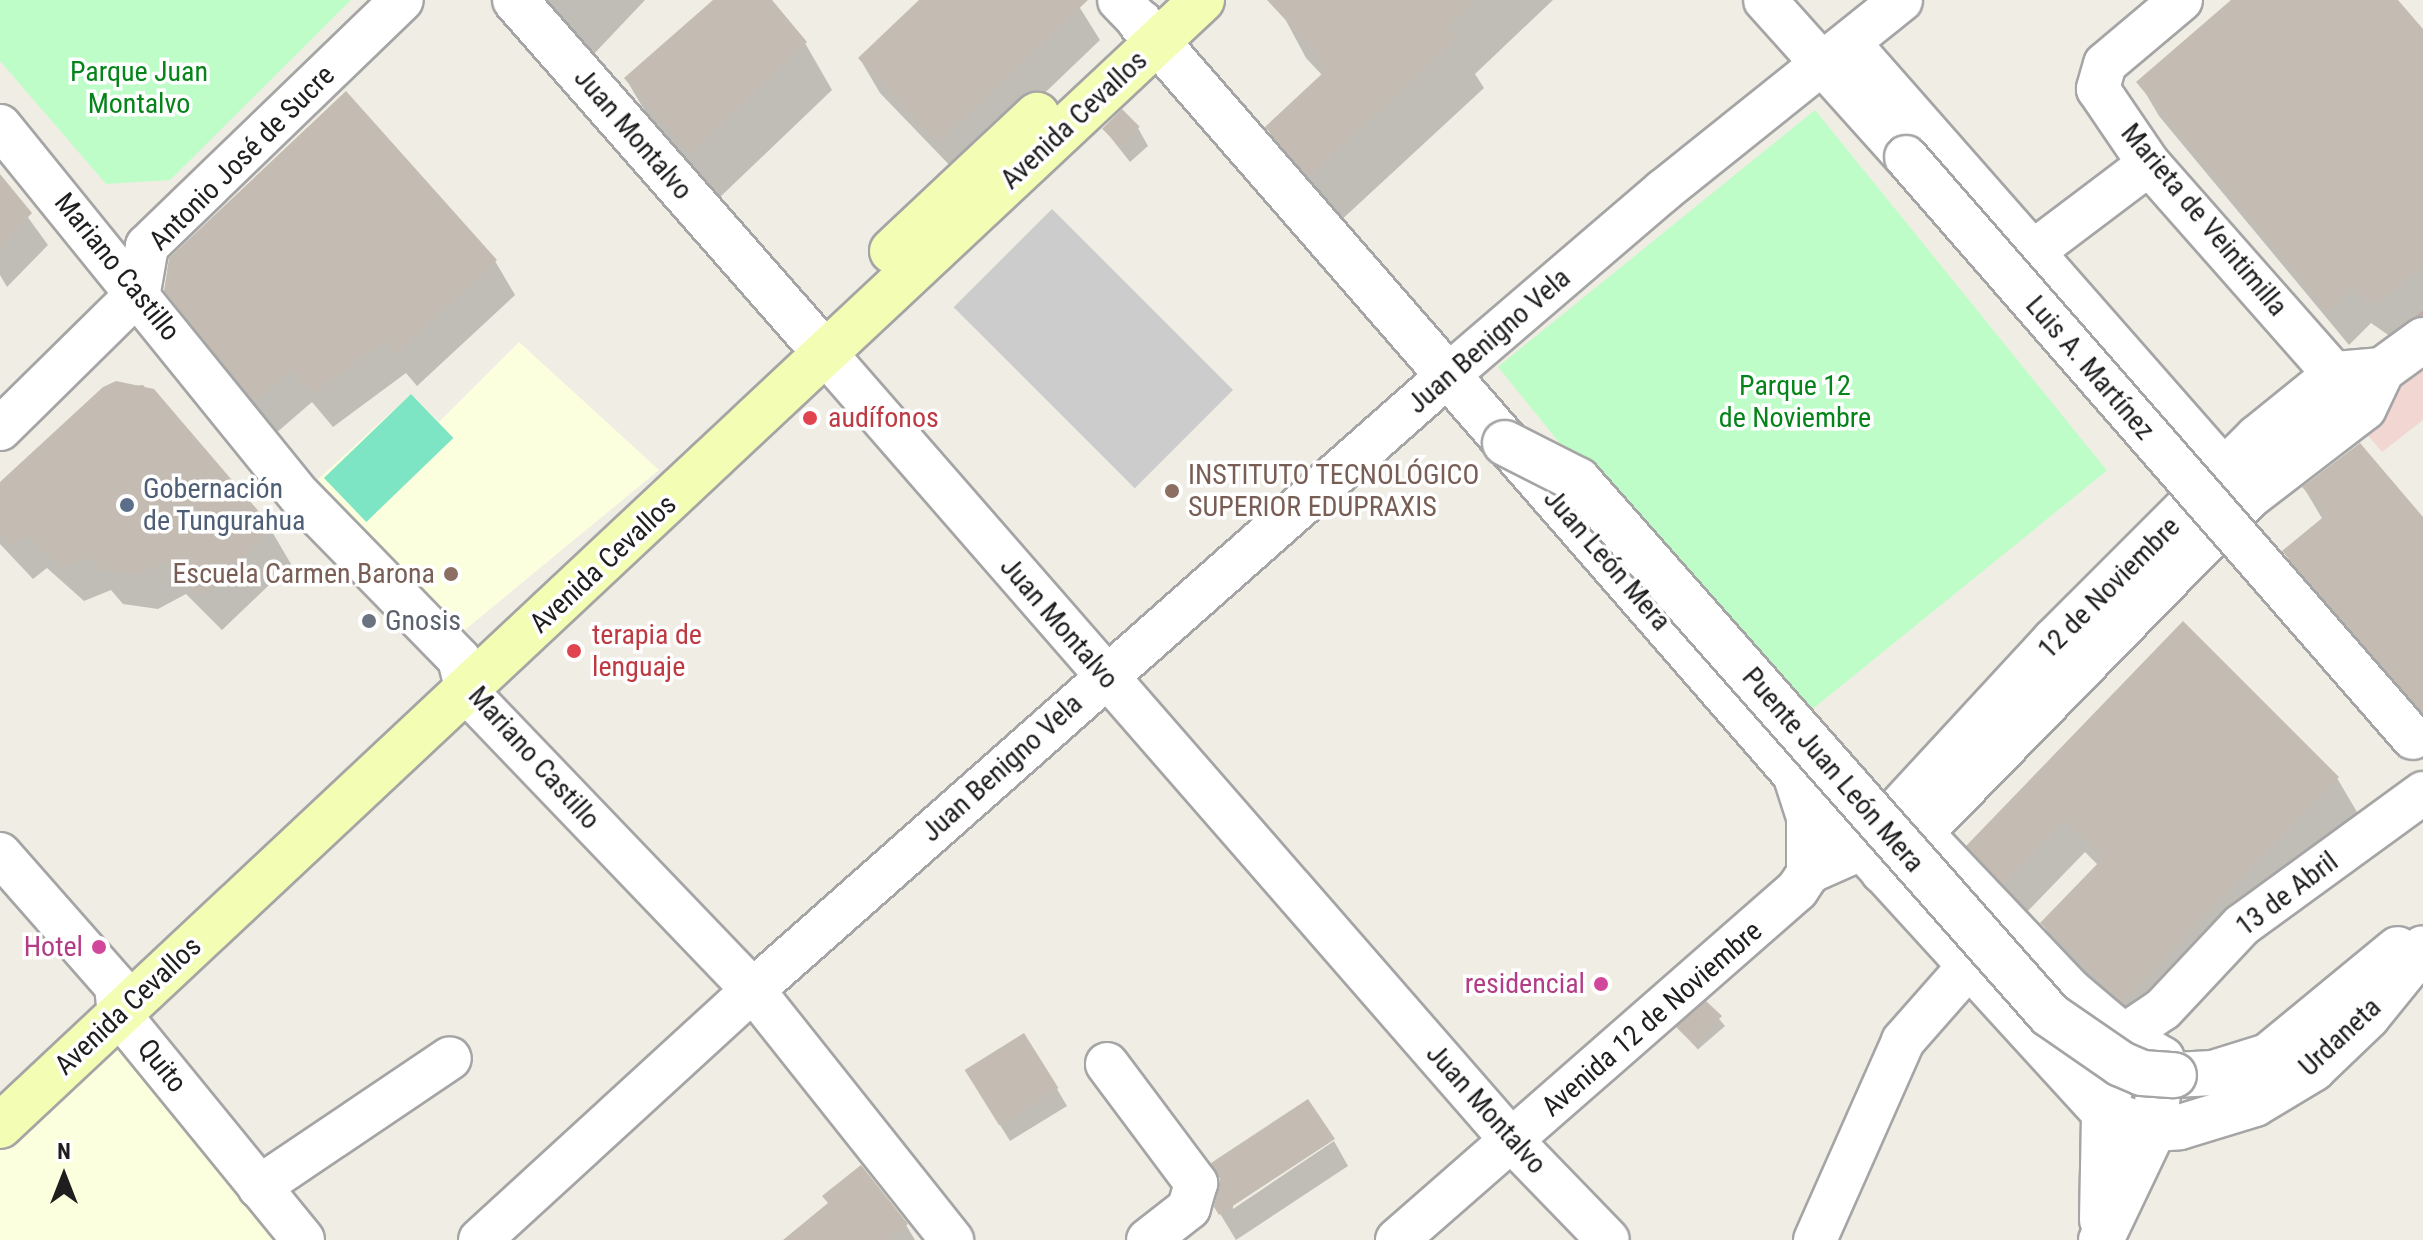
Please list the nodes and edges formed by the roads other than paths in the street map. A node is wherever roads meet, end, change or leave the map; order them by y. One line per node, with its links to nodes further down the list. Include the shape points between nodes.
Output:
1 (402, 0): 12 (street, Antonio José de Sucre, via 147,246)
2 (515, 0): 14 (street, Juan Montalvo)
3 (1202, 0): 7 (main road, Avenida Cevallos)
4 (1765, 0): 8 (street, Luis A. Martínez)
5 (1901, 0): 8 (street, Juan Benigno Vela)
6 (2181, 0): 10 (street, Marieta de Veintimilla, via 2105,64 2097,77 2098,89)
7 (1145, 16): 14 (main road, Avenida Cevallos); 16 (street, Juan León Mera)
8 (1837, 55): 11 (street, Luis A. Martínez); 16 (street, Juan Benigno Vela, via 1663,191); 23 (street, Luis A. Martínez, bridge, via 1906,157)
9 (0, 126): 12 (street, Mariano Castillo)
10 (2149, 164): 11 (street); 15 (street, Marieta de Veintimilla)
11 (2034, 251): 20 (street, Luis A. Martínez)
12 (139, 292): 18 (street); 21 (street, Mariano Castillo, via 300,496)
13 (2423, 340): 17 (street, 12 de Noviembre)
14 (817, 343): 21 (main road, Avenida Cevallos); 22 (street, Juan Montalvo)
15 (2336, 374): 17 (street); 20 (street, 12 de Noviembre, via 2257,438)
16 (1446, 377): 19 (street, Juan León Mera); 22 (street, Juan Benigno Vela)
17 (2373, 389): 20 (street, 12 de Noviembre)
18 (0, 429)
19 (1505, 443): 24 (street, Juan León Mera); 39 (street, Puente Juan León Mera, bridge, via 1578,480 2050,1015 2121,1064 2142,1073)
20 (2238, 483): 26 (street, 12 de Noviembre); 28 (street, 12 de Noviembre, via 2055,640)
21 (463, 675): 33 (street, Mariano Castillo); 34 (main road, Avenida Cevallos)
22 (1105, 676): 33 (street, Juan Benigno Vela); 44 (street, Juan Montalvo)
23 (2418, 742)
24 (1795, 774): 28 (street, Juan León Mera); 29 (street, via 1809,816)
25 (2423, 793): 35 (street, 13 de Abril, via 2242,925)
26 (1920, 833): 28 (street, 12 de Noviembre); 36 (street, via 2070,991)
27 (0, 854): 34 (street, Quito)
28 (1873, 859): 29 (street, via 1828,889); 32 (street, Juan León Mera)
29 (1803, 881): 44 (street, Avenida 12 de Noviembre)
30 (2423, 928): 39 (street, Puente Juan León Mera, via 2268,1056 2213,1073)
31 (2423, 948): 43 (street, Urdaneta, via 2368,1016 2313,1069 2255,1104 2180,1127)
32 (1971, 964): 41 (street, Juan León Mera); 52 (street, via 1903,1041)
33 (753, 990): 47 (street, Juan Benigno Vela); 48 (street, Mariano Castillo)
34 (118, 1000): 40 (main road, Avenida Cevallos); 42 (main road, Avenida Cevallos); 45 (street, Quito)
35 (2163, 1009): 36 (street, 13 de Abril); 39 (street)
36 (2123, 1036): 39 (street); 41 (street)
37 (450, 1058): 45 (street)
38 (1107, 1064): 49 (street, via 1196,1183 1189,1208)
39 (2168, 1067): 43 (street)
40 (0, 1095)
41 (2104, 1112): 43 (street, Urdaneta); 53 (street)
42 (0, 1126)
43 (2154, 1129): 53 (street)
44 (1513, 1142): 50 (street, Avenida 12 de Noviembre); 51 (street, Juan Montalvo)
45 (259, 1187): 46 (street, Quito)
46 (303, 1240)
47 (480, 1240)
48 (952, 1240)
49 (1148, 1240)
50 (1397, 1240)
51 (1608, 1240)
52 (1815, 1240)
53 (2101, 1240)

